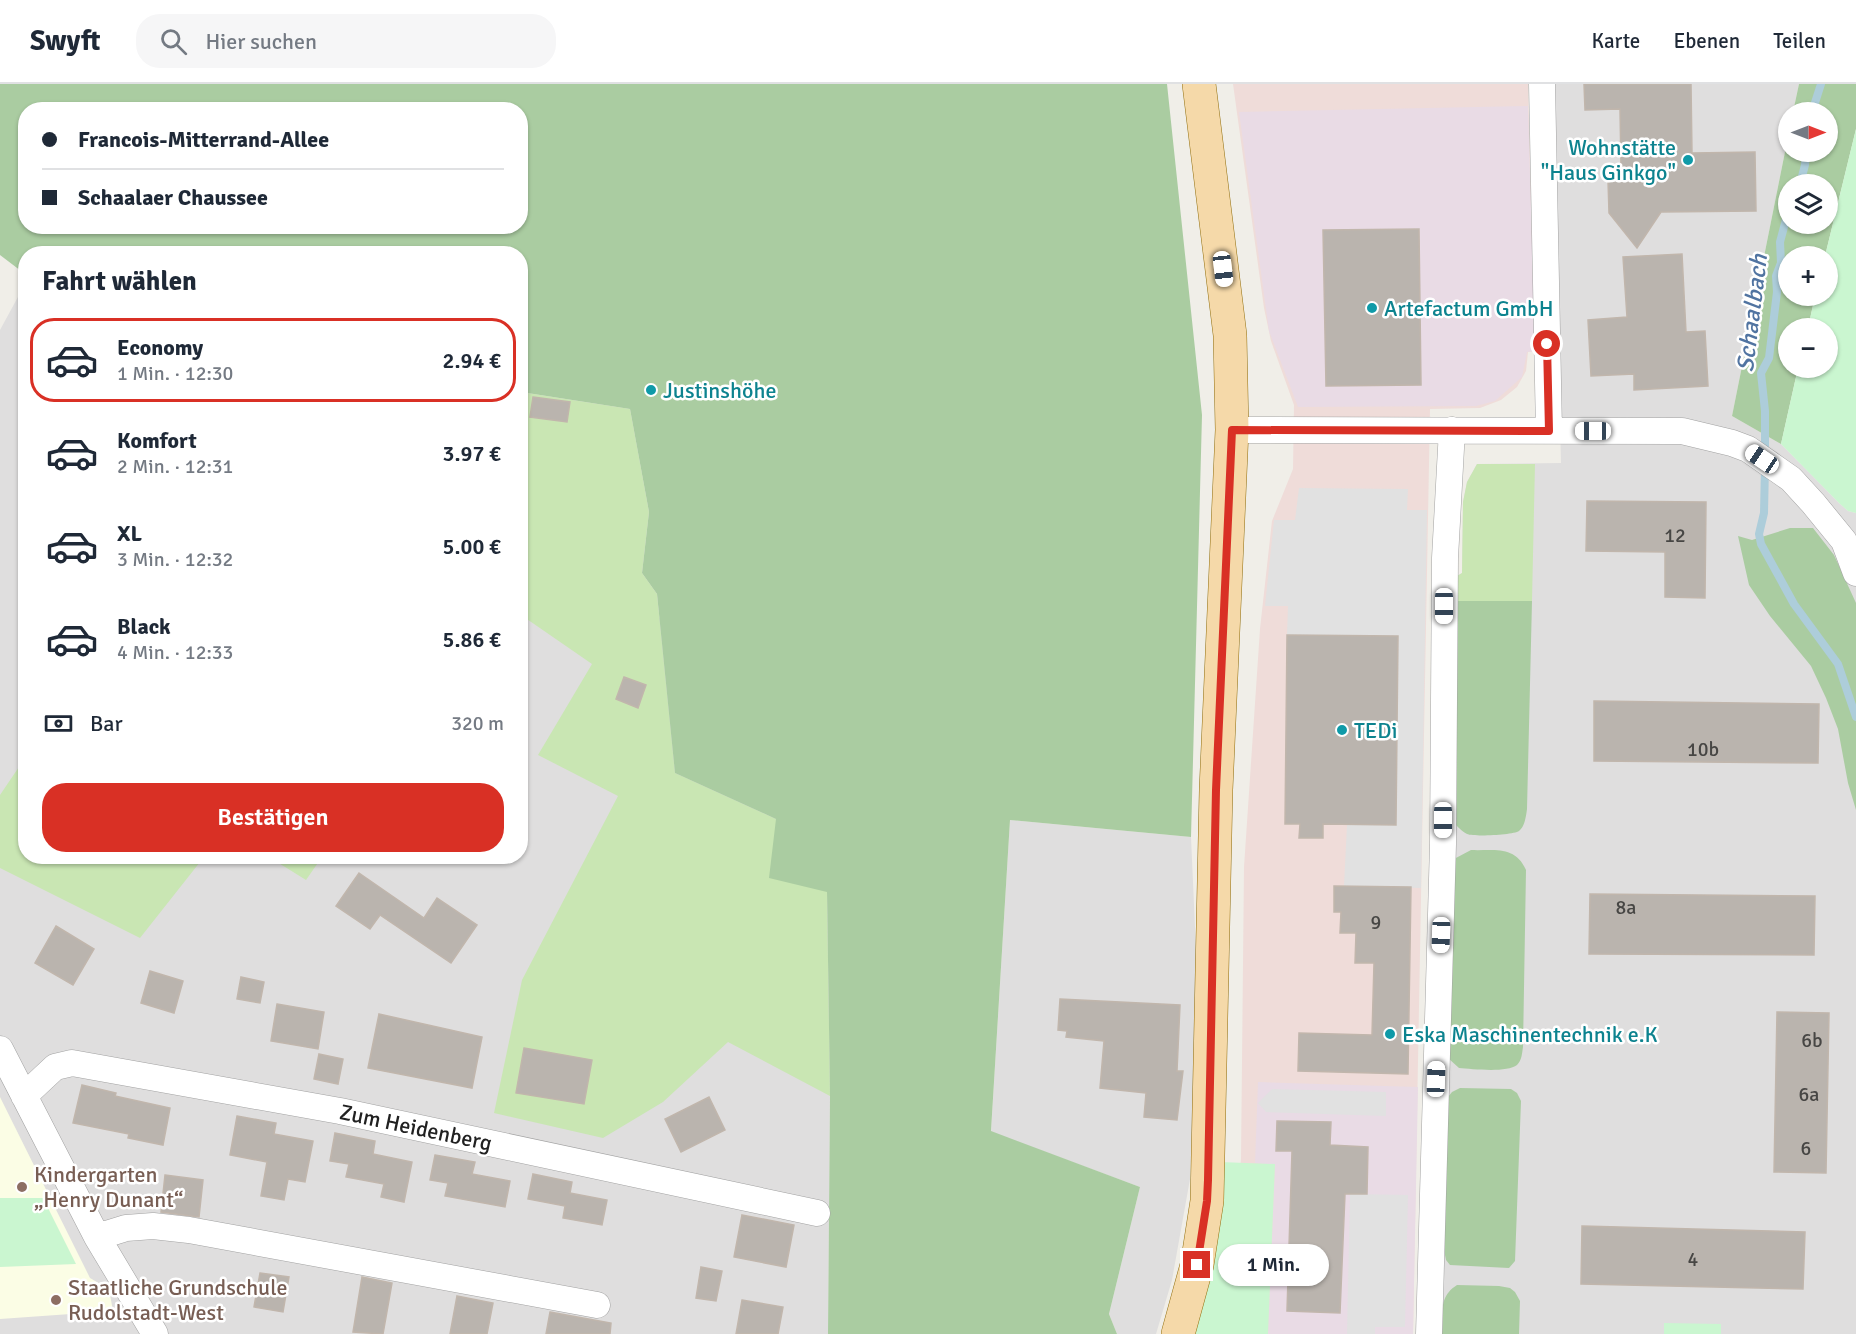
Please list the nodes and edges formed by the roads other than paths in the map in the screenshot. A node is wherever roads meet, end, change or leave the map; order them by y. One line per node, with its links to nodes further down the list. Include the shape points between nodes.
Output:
1 (1199, 84): 3 (main road, via 1230,335)
2 (1542, 84): 5 (street)
3 (1232, 430): 4 (street); 14 (main road, via 1216,790 1207,1201 1197,1265)
4 (1452, 430): 5 (street); 15 (street, via 1445,558 1442,867)
5 (1549, 431): 6 (street, via 1682,431 1732,443 1748,449 1791,479)
6 (1850, 538): 7 (street)
7 (1856, 573)
8 (0, 1049): 9 (street)
9 (24, 1096): 10 (street, Zum Heidenberg, via 55,1067 72,1063 340,1111); 11 (street)
10 (817, 1213)
11 (97, 1237): 12 (street, via 126,1228 189,1230); 13 (street)
12 (597, 1305)
13 (155, 1334)
14 (1178, 1334)
15 (1429, 1334)

